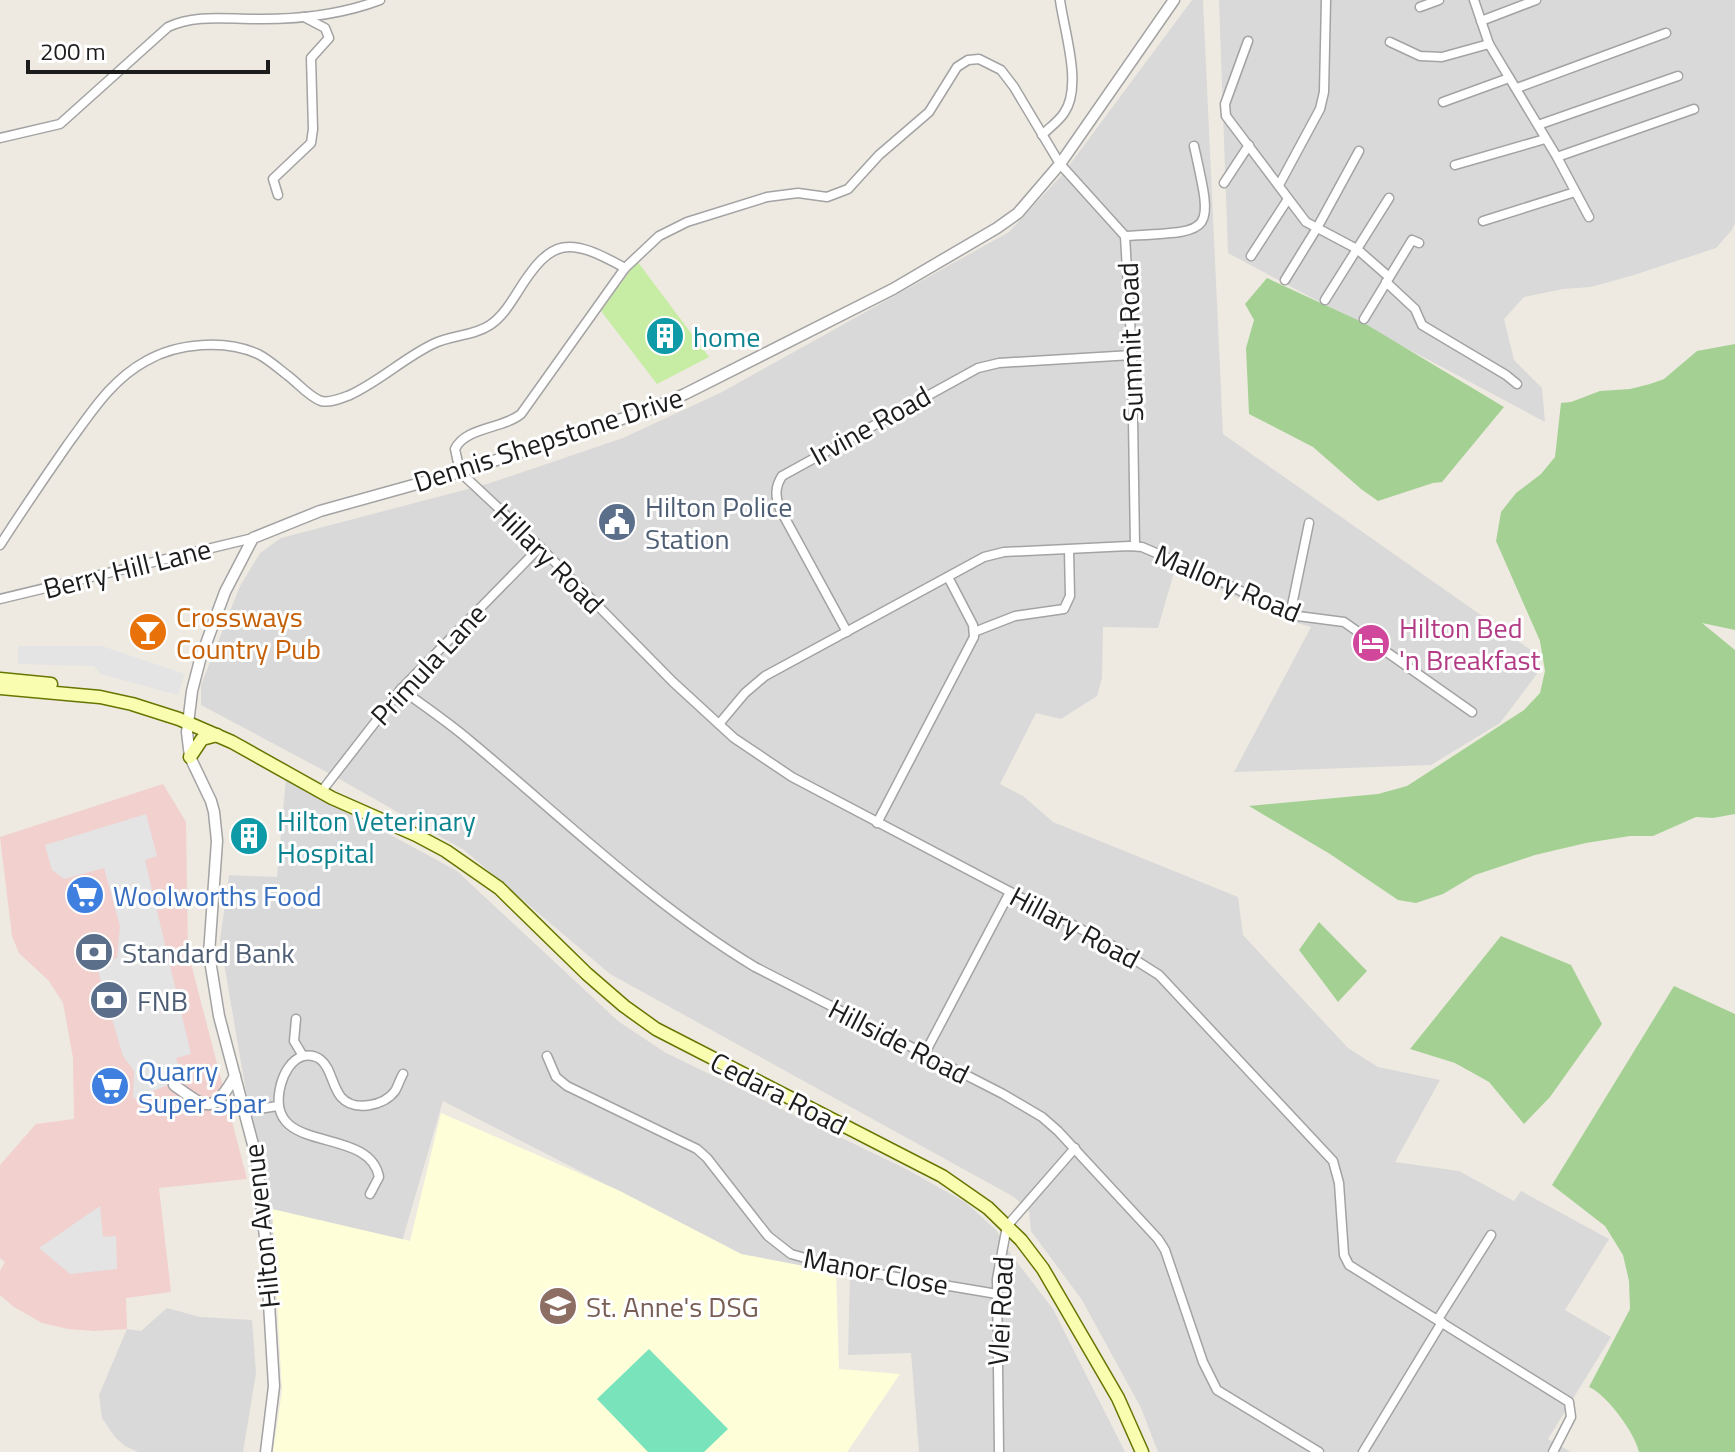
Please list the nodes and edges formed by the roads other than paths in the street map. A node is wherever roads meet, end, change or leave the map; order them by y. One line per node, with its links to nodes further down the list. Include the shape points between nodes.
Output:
1 (380, 0): 9 (street, via 334,14)
2 (1060, 0): 21 (street, via 1071,95 1063,115)
3 (1174, 0): 28 (street, Dennis Shepstone Drive)
4 (1439, 0): 8 (street)
5 (1474, 0): 10 (street)
6 (1536, 0): 10 (street)
7 (1324, 3): 31 (street, via 1320,109)
8 (1420, 7)
9 (303, 16): 22 (street, via 178,22 60,124); 33 (street, via 325,28 329,38 311,58 311,143 273,179)
10 (1481, 21): 14 (street)
11 (1666, 33): 17 (street)
12 (1248, 41): 24 (street, via 1225,111)
13 (1390, 42): 14 (street, via 1420,56 1442,57)
14 (1489, 44): 16 (street)
15 (1678, 76): 20 (street)
16 (1509, 78): 17 (street); 18 (street)
17 (1517, 88): 20 (street)
18 (1443, 102)
19 (1694, 109): 27 (street)
20 (1538, 125): 23 (street)
21 (1042, 135): 28 (street, Summit Road); 43 (street, Summit Road, via 1001,70 973,58 957,67 923,119 890,144 848,189 827,197 785,194 687,222 659,236)
22 (0, 138)
23 (1545, 139): 27 (street); 29 (street)
24 (1249, 145): 30 (street); 31 (street)
25 (1194, 146): 39 (street, via 1206,210 1202,223 1183,233)
26 (1359, 151): 38 (street)
27 (1557, 157): 32 (street)
28 (1060, 164): 39 (street, Summit Road); 50 (street, Dennis Shepstone Drive, via 1008,221 893,289 646,411)
29 (1455, 165)
30 (1224, 183)
31 (1279, 185): 35 (street)
32 (1575, 192): 36 (street); 37 (street)
33 (278, 195)
34 (1389, 198): 41 (street)
35 (1288, 199): 38 (street); 42 (street)
36 (1589, 217)
37 (1483, 221)
38 (1317, 228): 41 (street); 44 (street)
39 (1125, 236): 48 (street, Summit Road)
40 (1419, 243): 45 (street, via 1412,240)
41 (1357, 249): 45 (street); 46 (street)
42 (1251, 256)
43 (625, 268): 50 (street, via 521,414 458,442); 53 (street, via 585,247 555,250 533,268 493,324 438,341 333,401 320,400 258,354 233,347 207,345 159,355 102,397)
44 (1285, 280)
45 (1388, 280): 47 (street); 49 (street, via 1415,309 1422,325)
46 (1325, 300)
47 (1364, 319)
48 (1132, 355): 54 (street, Summit Road); 60 (street, Irvine Road, via 978,368 782,476 776,494 780,509)
49 (1517, 384)
50 (460, 472): 52 (street, Dennis Shepstone Drive, via 320,511); 55 (street, Hillary Road)
51 (1309, 523): 59 (street)
52 (253, 538): 58 (street, Berry Hill Lane); 66 (street, via 225,592 200,660)
53 (0, 545)
54 (1135, 546): 56 (street, Mallory Road); 59 (street, Mallory Road)
55 (540, 547): 64 (street, Primula Lane); 67 (street, Hillary Road)
56 (1069, 550): 57 (street, Mallory Road, via 996,553); 61 (street, via 1070,596 1064,609 1015,616)
57 (948, 577): 60 (street, Mallory Road); 61 (street)
58 (0, 599)
59 (1290, 615): 65 (street, Mallory Road, via 1350,626)
60 (847, 632): 67 (street, Mallory Road, via 755,684)
61 (974, 632): 71 (street)
62 (0, 679): 66 (main road, via 114,693)
63 (0, 688): 66 (main road, via 100,697)
64 (401, 689): 70 (street, Primula Lane); 74 (street, Hillside Road, via 696,930 755,967)
65 (1472, 712)
66 (188, 719): 68 (main road, Cedara Road); 69 (street, Hilton Avenue); 70 (main road, Cedara Road, via 261,750)
67 (719, 724): 71 (street, Hillary Road, via 792,777)
68 (217, 735): 69 (main road, via 202,739); 70 (main road, Cedara Road)
69 (190, 757): 78 (street, Hilton Avenue, via 214,812 217,841 209,954)
70 (322, 789): 84 (main road, Cedara Road, via 446,851 499,888 587,974 656,1029 942,1176)
71 (877, 823): 72 (street, Hillary Road)
72 (1010, 892): 74 (street); 87 (street, Hillary Road, via 1159,975 1333,1161 1349,1265)
73 (296, 1019): 75 (street, via 294,1041)
74 (924, 1055): 82 (street, Hillside Road, via 1042,1117)
75 (303, 1056): 77 (street, via 324,1062 342,1098 361,1106 388,1098); 80 (street, via 282,1079)
76 (547, 1056): 86 (street, Manor Close, via 556,1077 567,1086 697,1149 768,1236 791,1254)
77 (403, 1074)
78 (235, 1076): 79 (street, via 217,1103 201,1103); 81 (street, Hilton Avenue)
79 (174, 1085)
80 (278, 1106): 81 (street); 83 (street, via 296,1130 370,1160 379,1177)
81 (245, 1111): 88 (street, Hilton Avenue, via 270,1288 274,1386)
82 (1075, 1148): 84 (street, Vlei Road); 91 (street, Hillside Road, via 1165,1250 1217,1390)
83 (370, 1194)
84 (1007, 1226): 86 (street, Vlei Road); 90 (main road, Cedara Road, via 1043,1269 1071,1315)
85 (1491, 1235): 87 (street)
86 (997, 1294): 89 (street, Vlei Road)
87 (1440, 1320): 92 (street); 93 (street, Hillary Road, via 1569,1402 1571,1417)
88 (266, 1452)
89 (999, 1452)
90 (1142, 1452)
91 (1319, 1452)
92 (1363, 1452)
93 (1553, 1452)

